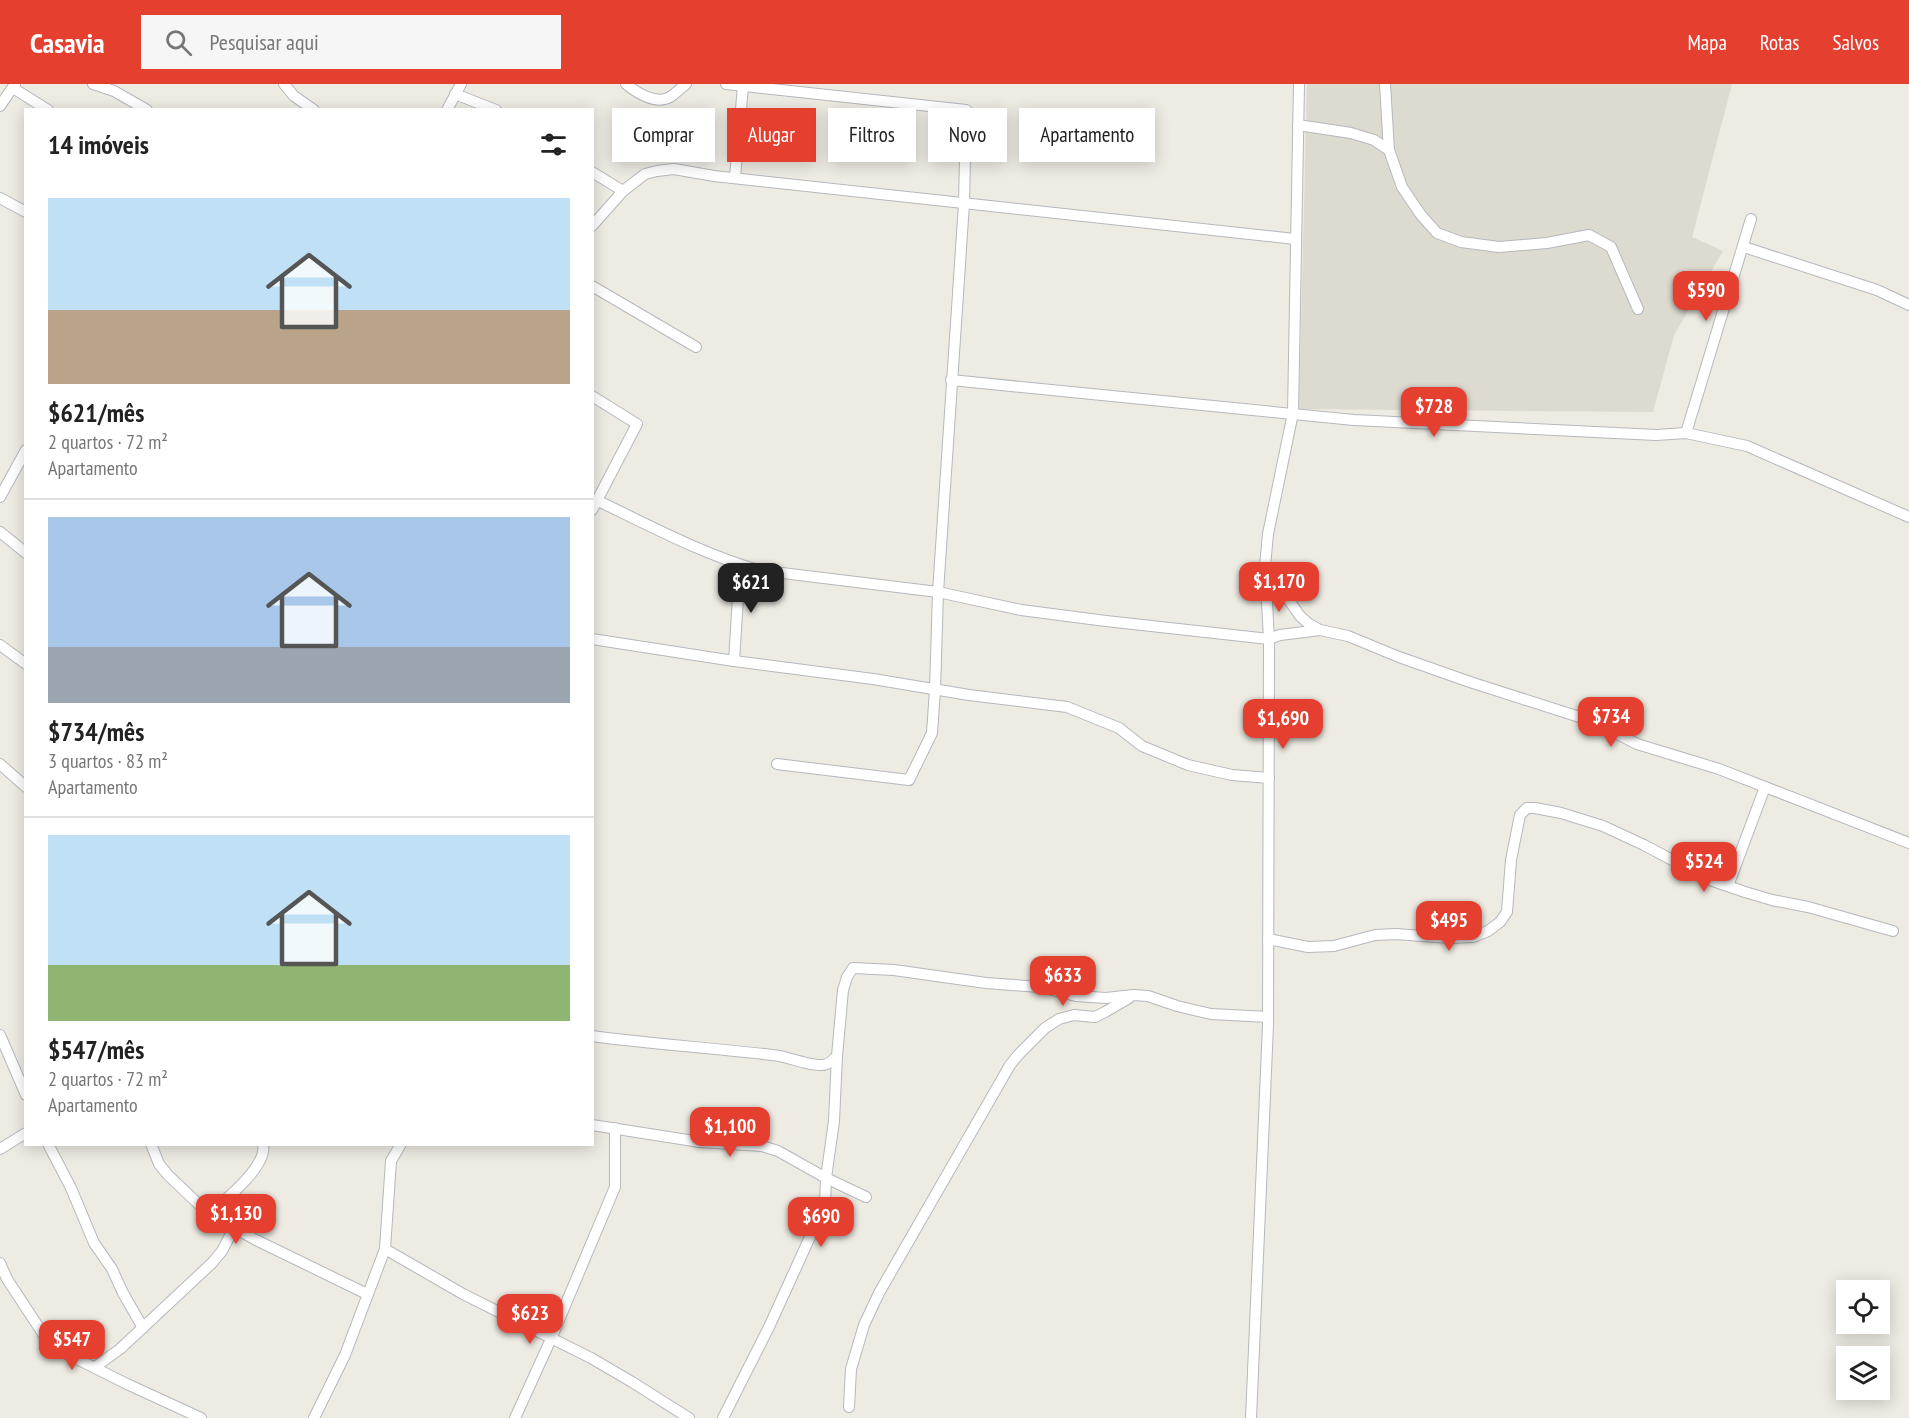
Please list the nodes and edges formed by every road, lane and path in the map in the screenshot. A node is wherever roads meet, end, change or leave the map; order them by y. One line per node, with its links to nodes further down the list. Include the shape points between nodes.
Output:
1 (93, 84): 14 (street)
2 (284, 84): 15 (street)
3 (461, 84): 11 (street)
4 (626, 84): 5 (street, via 658,100 669,98)
5 (686, 84)
6 (726, 84): 10 (street)
7 (1299, 84): 18 (street)
8 (1385, 84): 19 (street)
9 (14, 86): 12 (street); 13 (street)
10 (742, 86): 21 (street); 24 (street, via 966,110)
11 (455, 94): 16 (street); 17 (street)
12 (0, 106)
13 (45, 108)
14 (144, 108)
15 (311, 108)
16 (448, 108)
17 (491, 108)
18 (1298, 124): 19 (street, via 1351,133 1374,140); 28 (street)
19 (1389, 150): 32 (street, via 1402,188 1437,233 1461,242 1499,247 1589,235 1611,247)
20 (594, 173): 22 (street)
21 (735, 177): 22 (street, via 674,169 657,171 645,174); 24 (street)
22 (624, 191): 27 (street)
23 (0, 198): 25 (street)
24 (963, 204): 28 (street); 34 (street)
25 (24, 211)
26 (1751, 219): 29 (street)
27 (594, 224)
28 (1295, 239): 36 (street)
29 (1744, 247): 31 (street, via 1877,290); 37 (street)
30 (594, 287): 33 (street)
31 (1909, 305)
32 (1638, 309)
33 (696, 347)
34 (951, 380): 36 (street); 46 (street)
35 (594, 397): 40 (street, via 638,424)
36 (1293, 413): 37 (street, via 1353,420 1656,435); 45 (street)
37 (1686, 433): 41 (street, via 1747,446)
38 (24, 454): 39 (street)
39 (0, 497)
40 (594, 505): 44 (street)
41 (1909, 517)
42 (0, 532): 43 (street)
43 (24, 551)
44 (740, 565): 46 (street); 51 (street)
45 (1265, 566): 47 (street, via 1300,616); 49 (street)
46 (938, 592): 49 (street, via 1032,611); 53 (street)
47 (1320, 630): 49 (street); 58 (street, via 1348,636 1398,657 1592,721 1637,744)
48 (594, 639): 51 (street)
49 (1269, 639): 56 (street)
50 (0, 645): 52 (street)
51 (734, 661): 53 (street)
52 (24, 663)
53 (935, 690): 55 (street, via 932,733 909,780); 56 (street, via 1067,707 1119,728 1142,746 1188,765)
54 (0, 764): 57 (street)
55 (777, 764)
56 (1269, 778): 62 (street)
57 (24, 785)
58 (1765, 787): 59 (street); 60 (street)
59 (1909, 843)
60 (1728, 886): 61 (street); 62 (street, via 1603,826 1527,808 1520,815 1511,860 1507,912 1488,931 1473,937 1449,938 1375,935 1334,946 1308,947)
61 (1893, 931)
62 (1268, 939): 64 (street)
63 (1133, 995): 64 (street, via 1211,1014); 67 (street, via 1096,998 1040,987 853,968 843,990); 87 (street, via 1095,1017 1074,1015 1059,1019 1045,1028 1010,1065 879,1293 864,1325 851,1369)
64 (1268, 1017): 93 (street)
65 (0, 1035): 68 (street)
66 (594, 1036): 67 (street, via 778,1055 823,1065)
67 (837, 1056): 77 (street)
68 (24, 1090)
69 (594, 1125): 70 (street)
70 (615, 1128): 77 (street, via 700,1142 762,1146); 85 (street, via 615,1187)
71 (24, 1133): 76 (street)
72 (49, 1146): 84 (street, via 94,1243)
73 (152, 1146): 79 (street, via 168,1175)
74 (263, 1146): 79 (street, via 259,1161 243,1184)
75 (400, 1146): 81 (street, via 391,1161)
76 (0, 1149)
77 (826, 1178): 78 (street); 92 (street, via 825,1204)
78 (866, 1197)
79 (208, 1213): 80 (street)
80 (234, 1228): 83 (street); 84 (street, via 212,1263)
81 (385, 1249): 83 (street); 85 (street)
82 (0, 1263): 86 (street, via 51,1346)
83 (367, 1294): 89 (street, via 345,1355)
84 (143, 1328): 86 (street)
85 (550, 1339): 90 (street); 91 (street, via 601,1364)
86 (94, 1367): 88 (street)
87 (849, 1407)
88 (201, 1418)
89 (314, 1418)
90 (515, 1418)
91 (688, 1418)
92 (723, 1418)
93 (1251, 1418)

